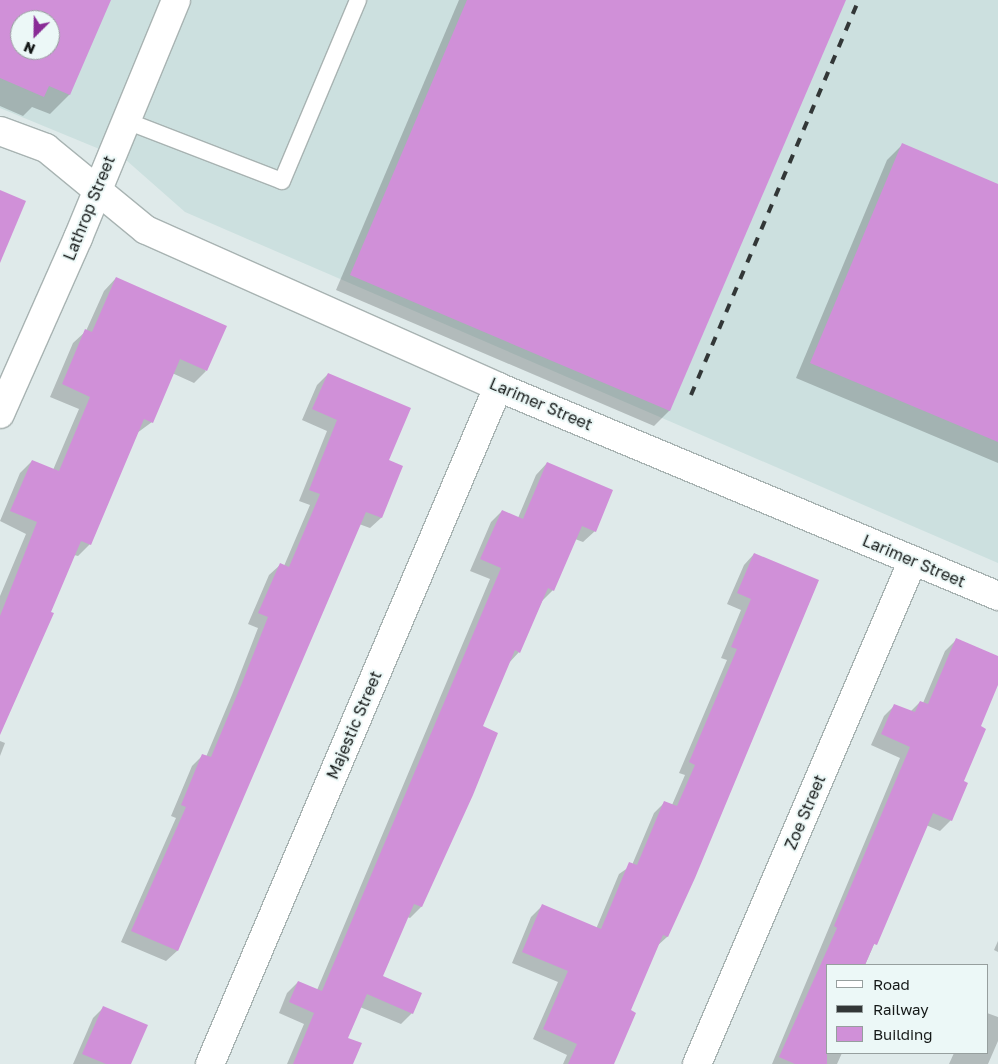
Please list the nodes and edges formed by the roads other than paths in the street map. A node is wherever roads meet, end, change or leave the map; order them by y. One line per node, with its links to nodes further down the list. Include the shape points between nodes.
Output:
1 (176, 0): 3 (street, Lathrop Street)
2 (358, 0): 3 (lane, via 282,182)
3 (124, 120): 5 (street, Lathrop Street)
4 (0, 130): 5 (street, Larimer Street, via 46,148)
5 (96, 189): 6 (street, Larimer Street, via 146,230); 7 (street, Lathrop Street, via 78,238)
6 (498, 386): 8 (street, Larimer Street); 10 (street, Majestic Street)
7 (0, 414)
8 (913, 560): 9 (street, Larimer Street); 11 (street, Zoe Street)
9 (998, 596)
10 (210, 1064)
11 (697, 1064)

